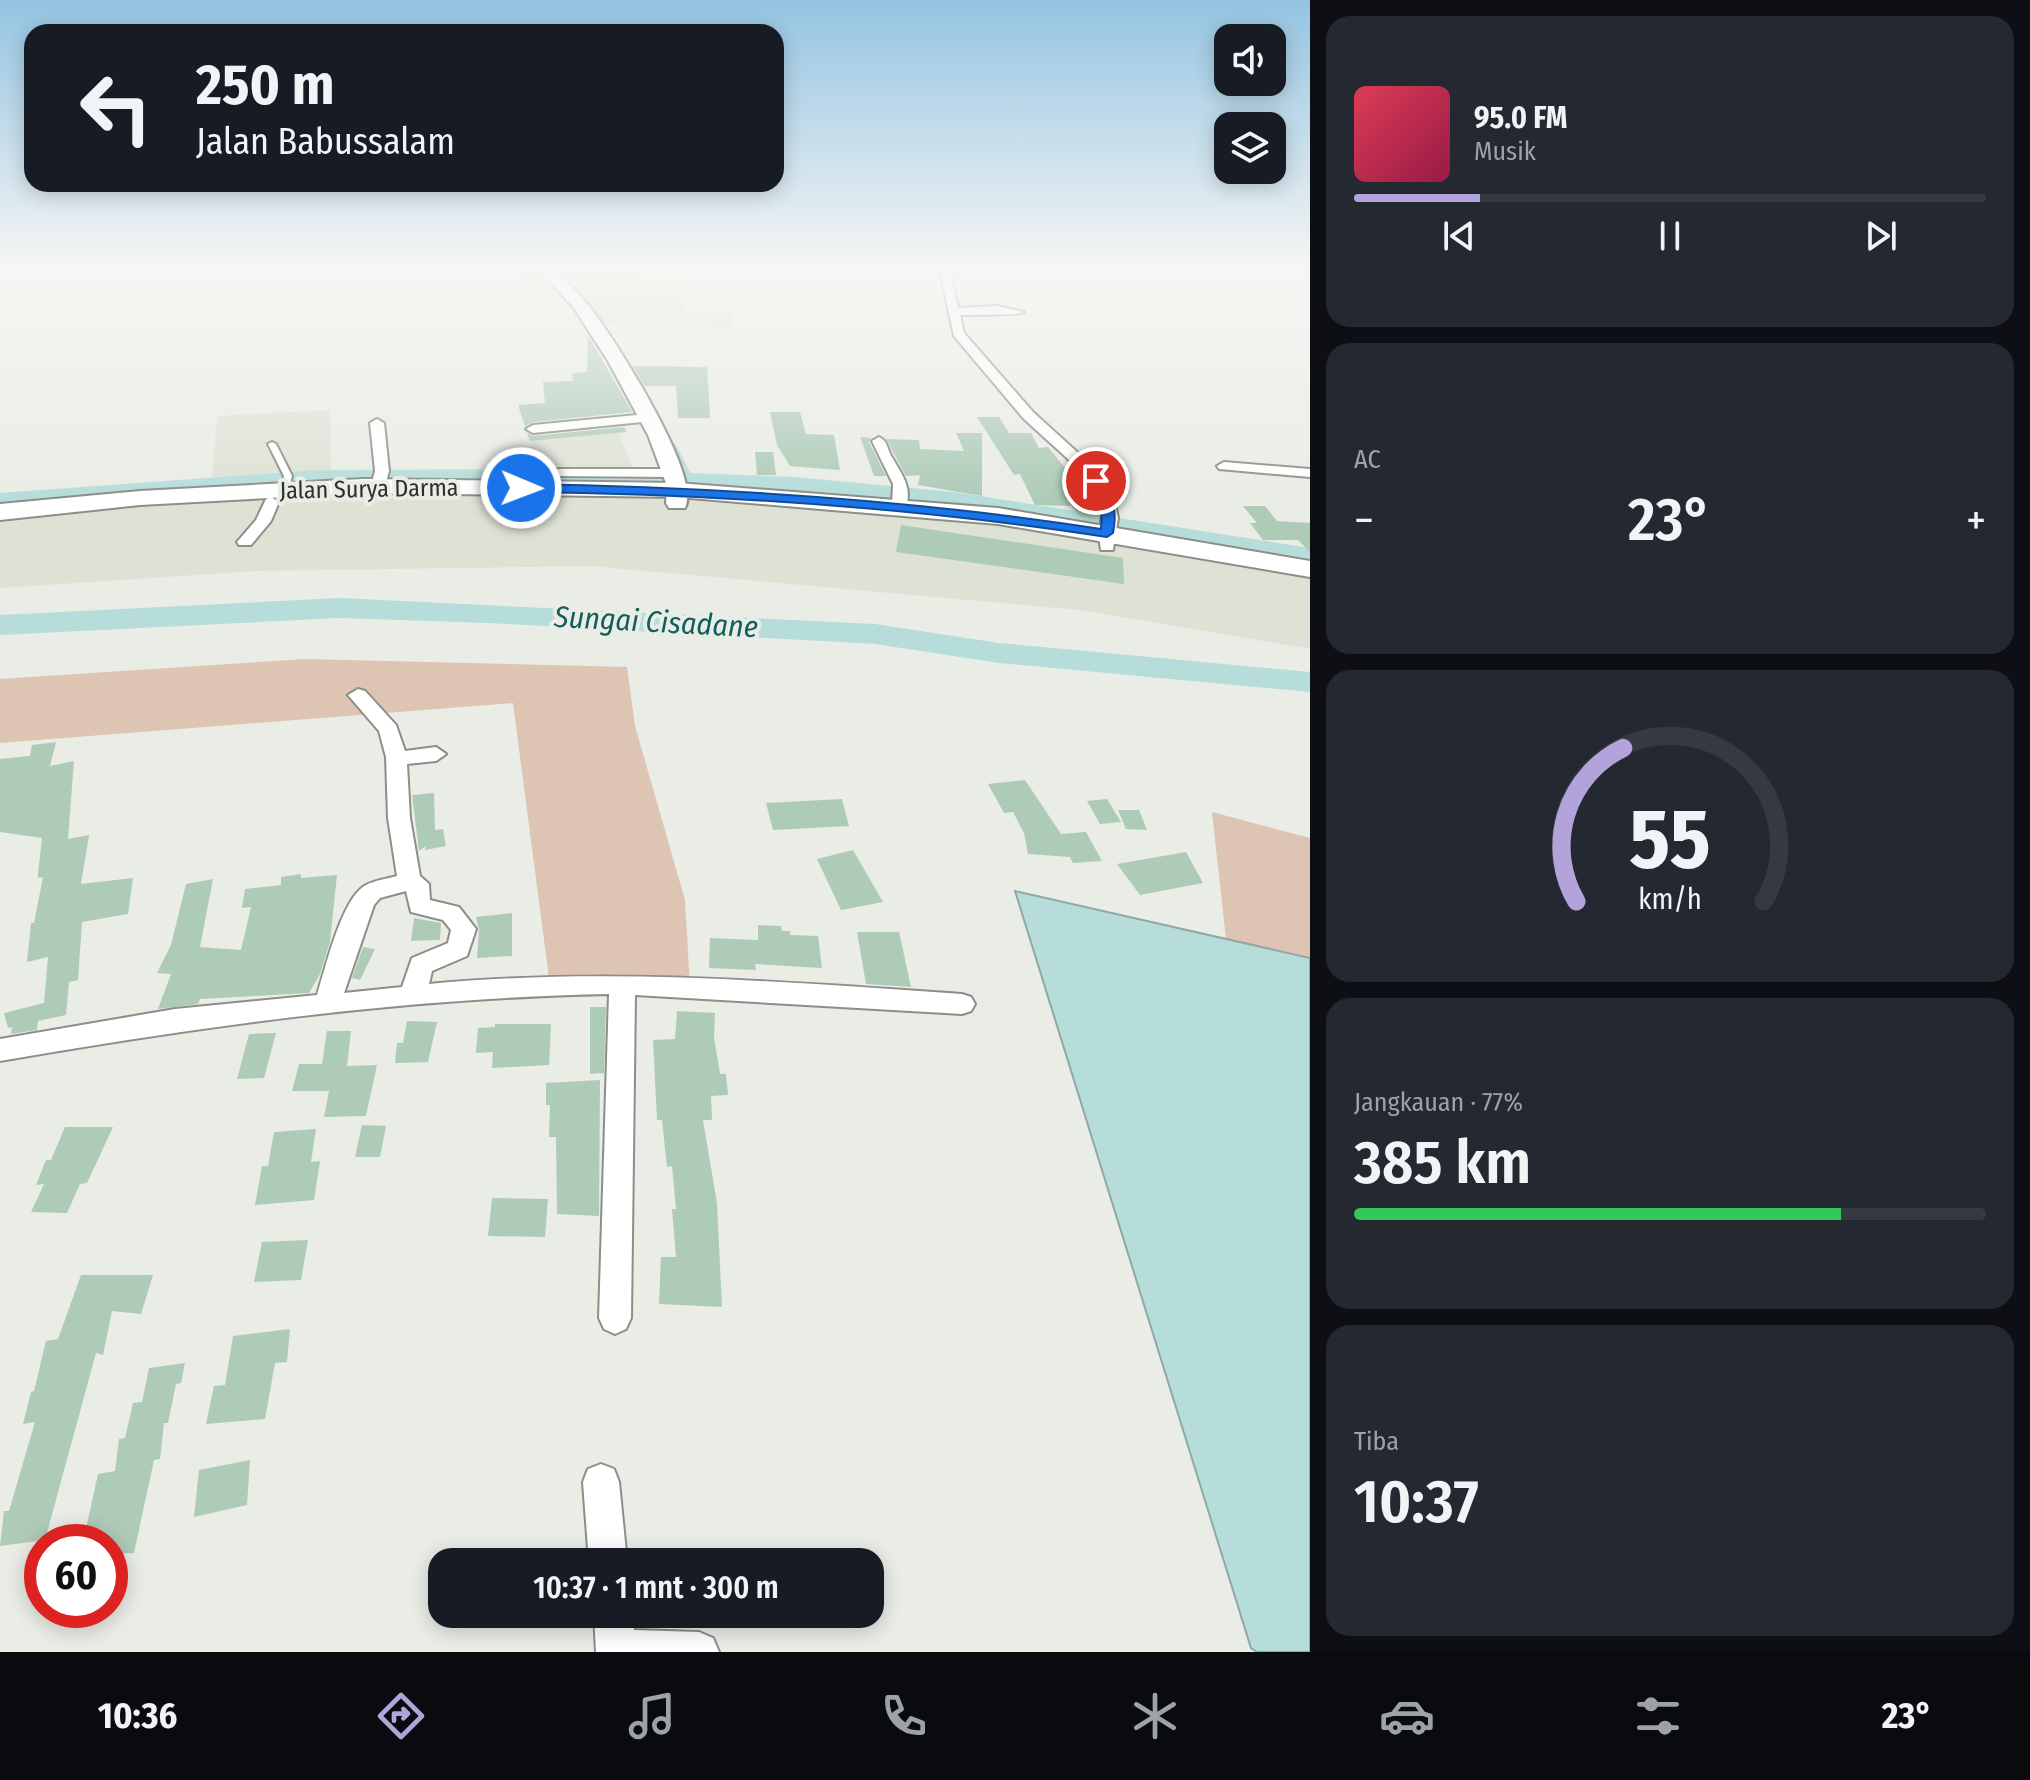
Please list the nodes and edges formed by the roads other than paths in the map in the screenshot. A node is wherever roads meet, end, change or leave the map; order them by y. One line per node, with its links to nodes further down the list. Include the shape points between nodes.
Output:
1 (605, 343): 3 (street)
2 (966, 343): 16 (street, via 1029,416 1096,481 1109,504)
3 (647, 418): 5 (street); 11 (street)
4 (377, 423): 10 (street)
5 (533, 429)
6 (879, 441): 13 (street, via 898,474)
7 (272, 444): 12 (lane)
8 (1224, 466): 9 (street)
9 (1310, 473)
10 (380, 480): 11 (main road, Jalan Surya Darma, via 575,479); 12 (main road, Jalan Surya Darma)
11 (676, 485): 12 (main road, Jalan Surya Darma, via 376,499); 13 (main road, Jalan Surya Darma); 16 (main road, Jalan Surya Darma, via 997,529)
12 (282, 489): 14 (main road, Jalan Surya Darma); 15 (main road, Jalan Surya Darma); 17 (street)
13 (901, 501): 16 (main road, Jalan Surya Darma)
14 (0, 512)
15 (0, 523)
16 (1108, 532): 18 (main road, Jalan Surya Darma); 19 (main road, Jalan Surya Darma)
17 (245, 542)
18 (1310, 569)
19 (1310, 581)
20 (358, 695): 22 (street, via 389,729)
21 (436, 754): 22 (street)
22 (396, 759): 23 (street)
23 (408, 881): 25 (street, via 417,884 419,906 451,913 464,929 458,949 421,965); 26 (street, via 371,892 363,901)
24 (622, 984): 25 (street); 27 (street); 29 (street)
25 (413, 995): 26 (street)
26 (328, 1003): 28 (street, via 175,1020)
27 (962, 1004)
28 (0, 1050)
29 (615, 1318)
30 (601, 1482): 31 (street)
31 (607, 1548)
32 (615, 1638): 33 (street)
33 (699, 1652)

